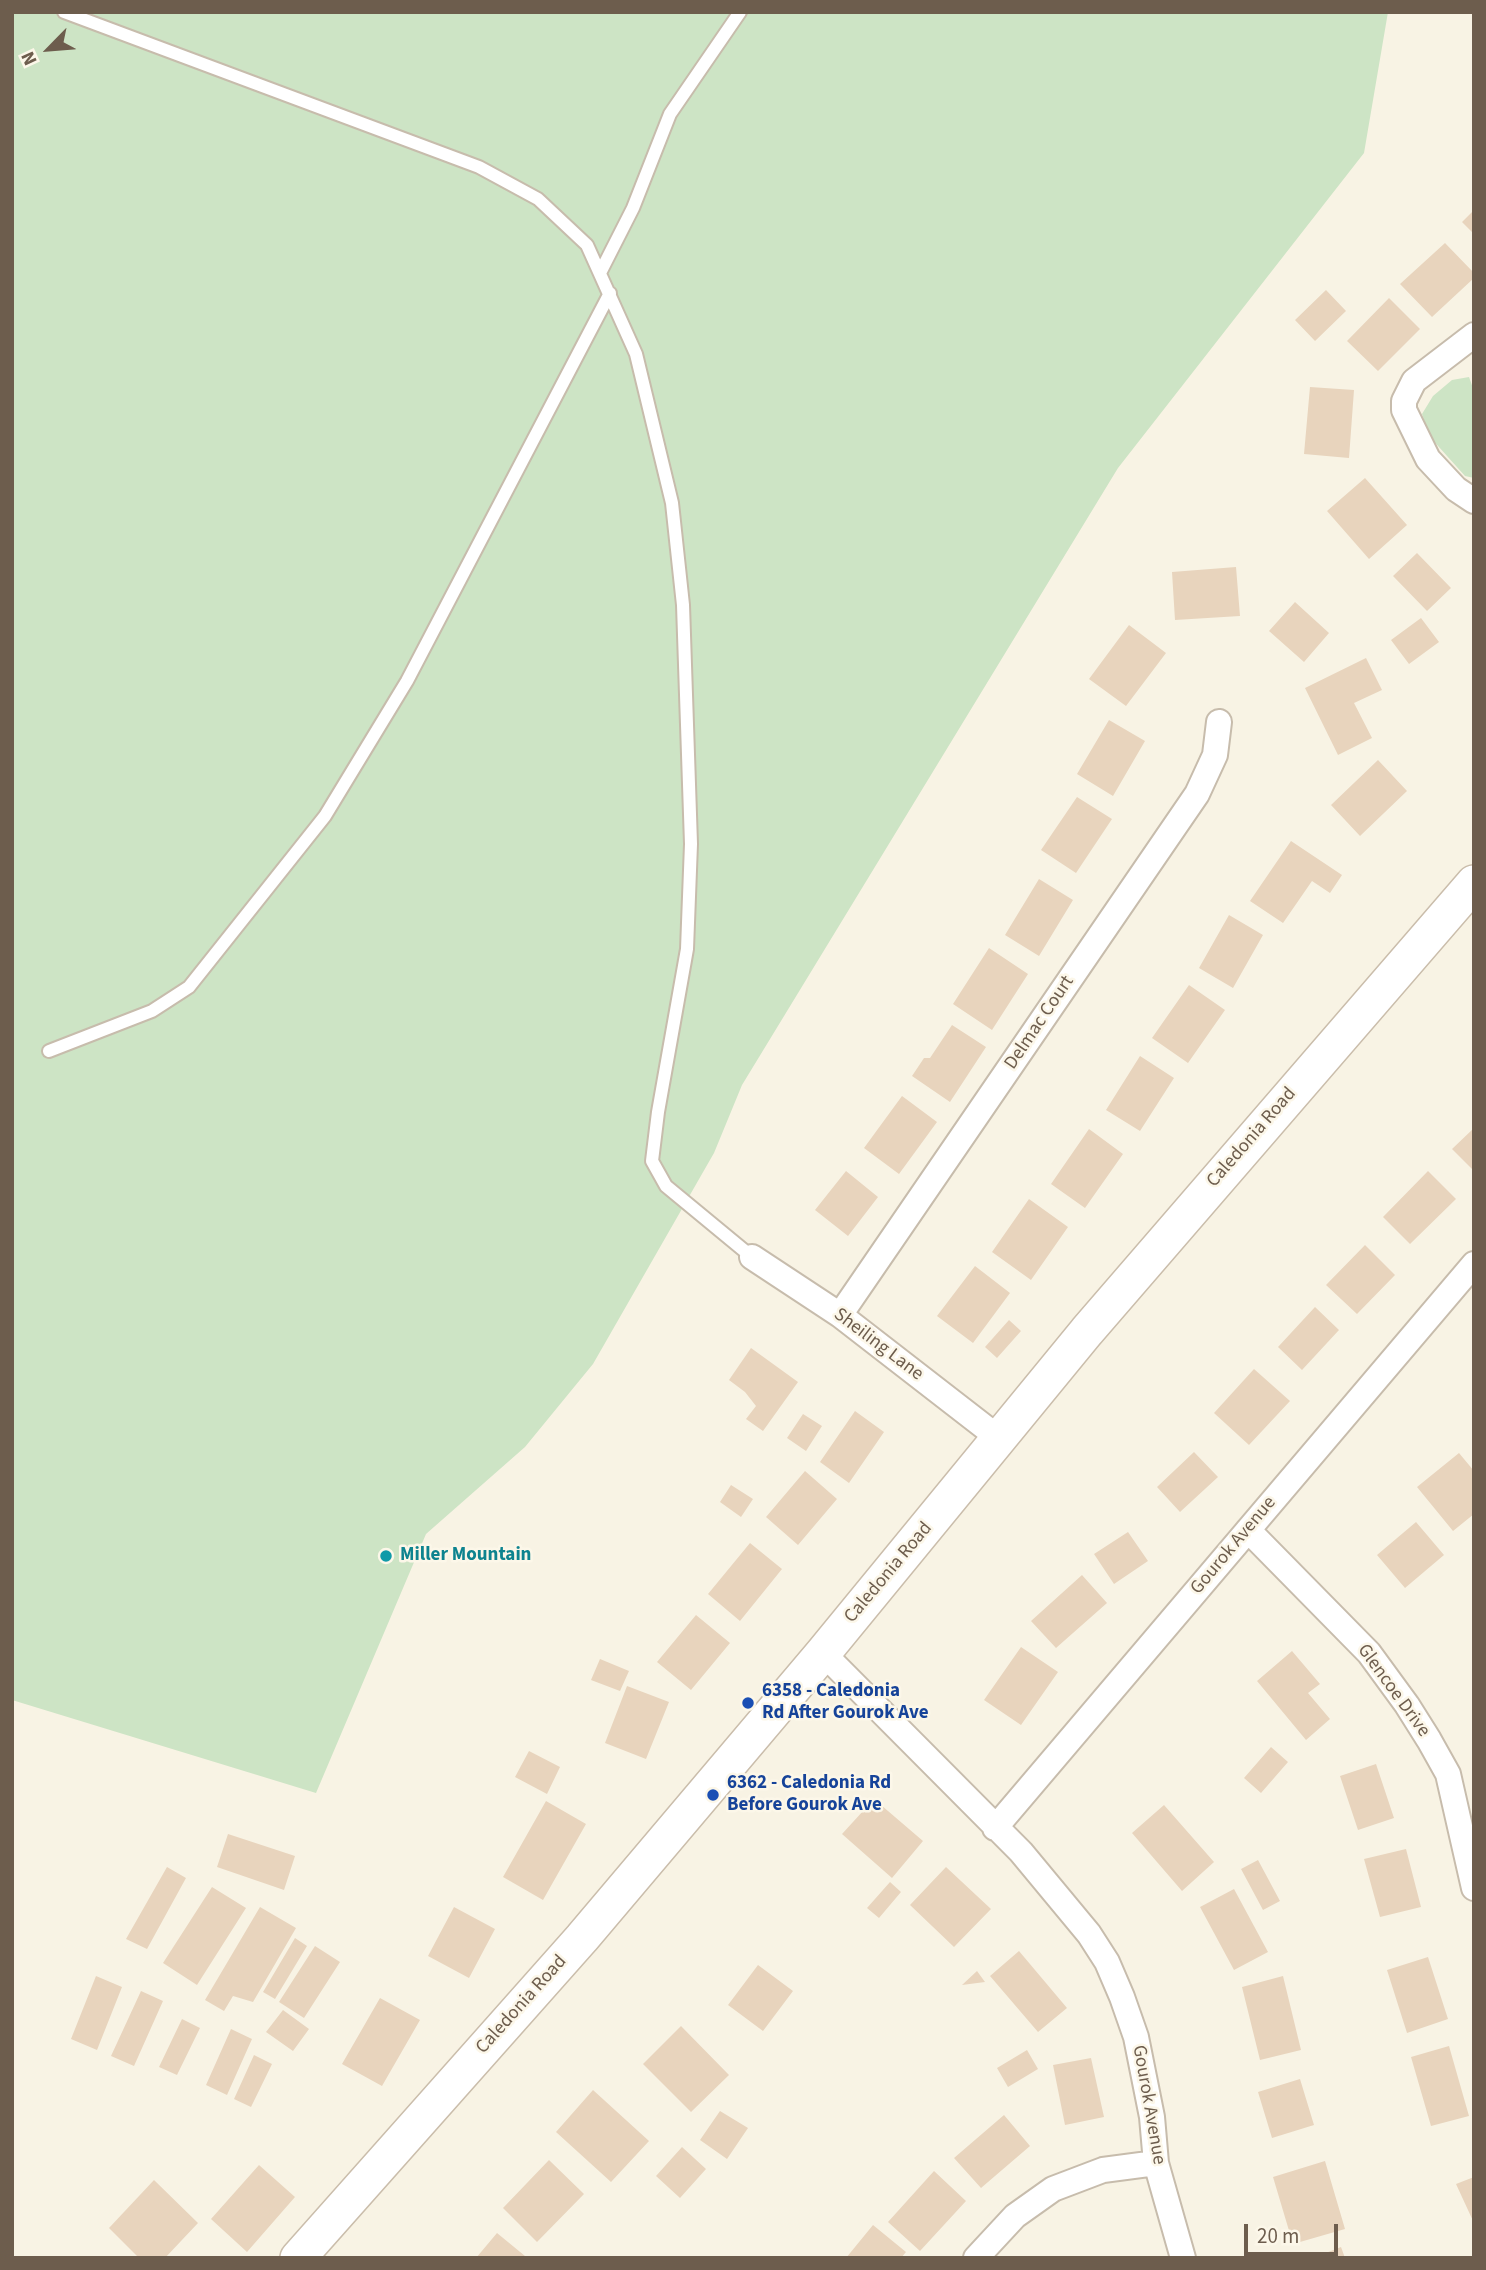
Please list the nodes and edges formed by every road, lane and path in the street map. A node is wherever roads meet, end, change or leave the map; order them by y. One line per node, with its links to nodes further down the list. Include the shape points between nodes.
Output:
1 (64, 12): 3 (lane, via 479,167 538,200 587,245)
2 (740, 12): 3 (lane, via 670,114 633,208)
3 (600, 273): 4 (lane)
4 (610, 293): 9 (lane, via 407,681 325,816 190,987 152,1011); 10 (lane, via 636,354 672,503 682,605 691,844 687,949 652,1161 666,1186)
5 (1474, 335): 6 (street, via 1414,381 1404,401 1428,459)
6 (1474, 501)
7 (1219, 722): 12 (street, Delmac Court, via 1215,755 1197,794)
8 (1474, 883): 13 (street, Caledonia Road)
9 (49, 1051)
10 (752, 1257): 12 (street, Sheiling Lane)
11 (1474, 1264): 14 (street, Gourok Avenue)
12 (840, 1315): 13 (street, Sheiling Lane)
13 (1000, 1439): 15 (street, Caledonia Road)
14 (1248, 1530): 16 (street, Glencoe Drive, via 1369,1653 1407,1705); 17 (street, Gourok Avenue)
15 (823, 1653): 17 (street, Gourok Avenue); 20 (street, Caledonia Road, via 582,1938)
16 (1467, 1816): 18 (street, Glencoe Drive)
17 (995, 1828): 19 (street, Gourok Avenue, via 1065,1904 1107,1962 1136,2037)
18 (1474, 1888)
19 (1156, 2163): 21 (street, via 1103,2170 1053,2189 1015,2216); 22 (street, Gourok Avenue)
20 (298, 2258)
21 (976, 2258)
22 (1183, 2258)

